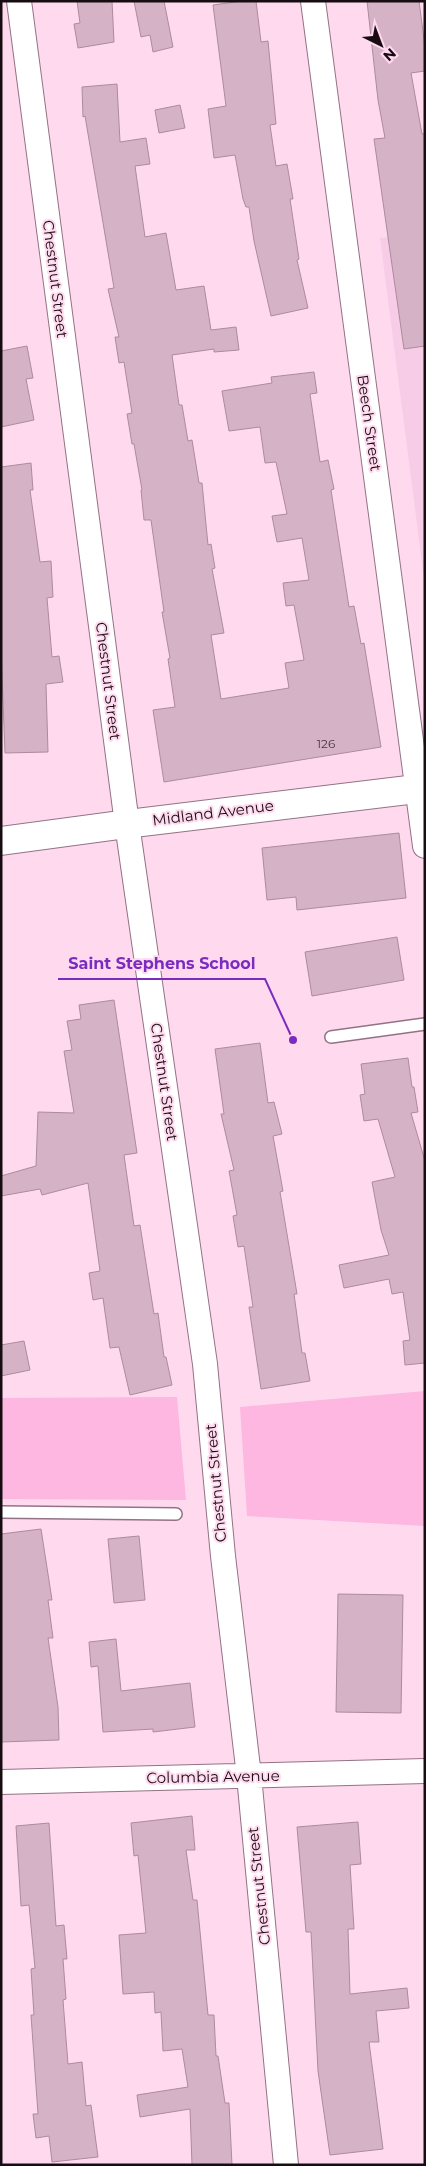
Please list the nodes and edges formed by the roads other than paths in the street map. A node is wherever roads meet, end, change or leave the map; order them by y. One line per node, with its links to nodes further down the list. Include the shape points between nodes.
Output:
1 (19, 1): 4 (street, Chestnut Street)
2 (313, 1): 3 (street, Beech Street)
3 (421, 788): 4 (street, Midland Avenue); 6 (street, Beech Street)
4 (126, 824): 5 (street, Midland Avenue); 12 (street, Chestnut Street, via 205,1364)
5 (1, 841)
6 (425, 846)
7 (425, 1024): 8 (lane)
8 (331, 1037)
9 (1, 1512): 10 (lane)
10 (176, 1514)
11 (425, 1771): 12 (street, Columbia Avenue)
12 (249, 1776): 13 (street, Columbia Avenue); 14 (street, Chestnut Street)
13 (1, 1782)
14 (286, 2165)

